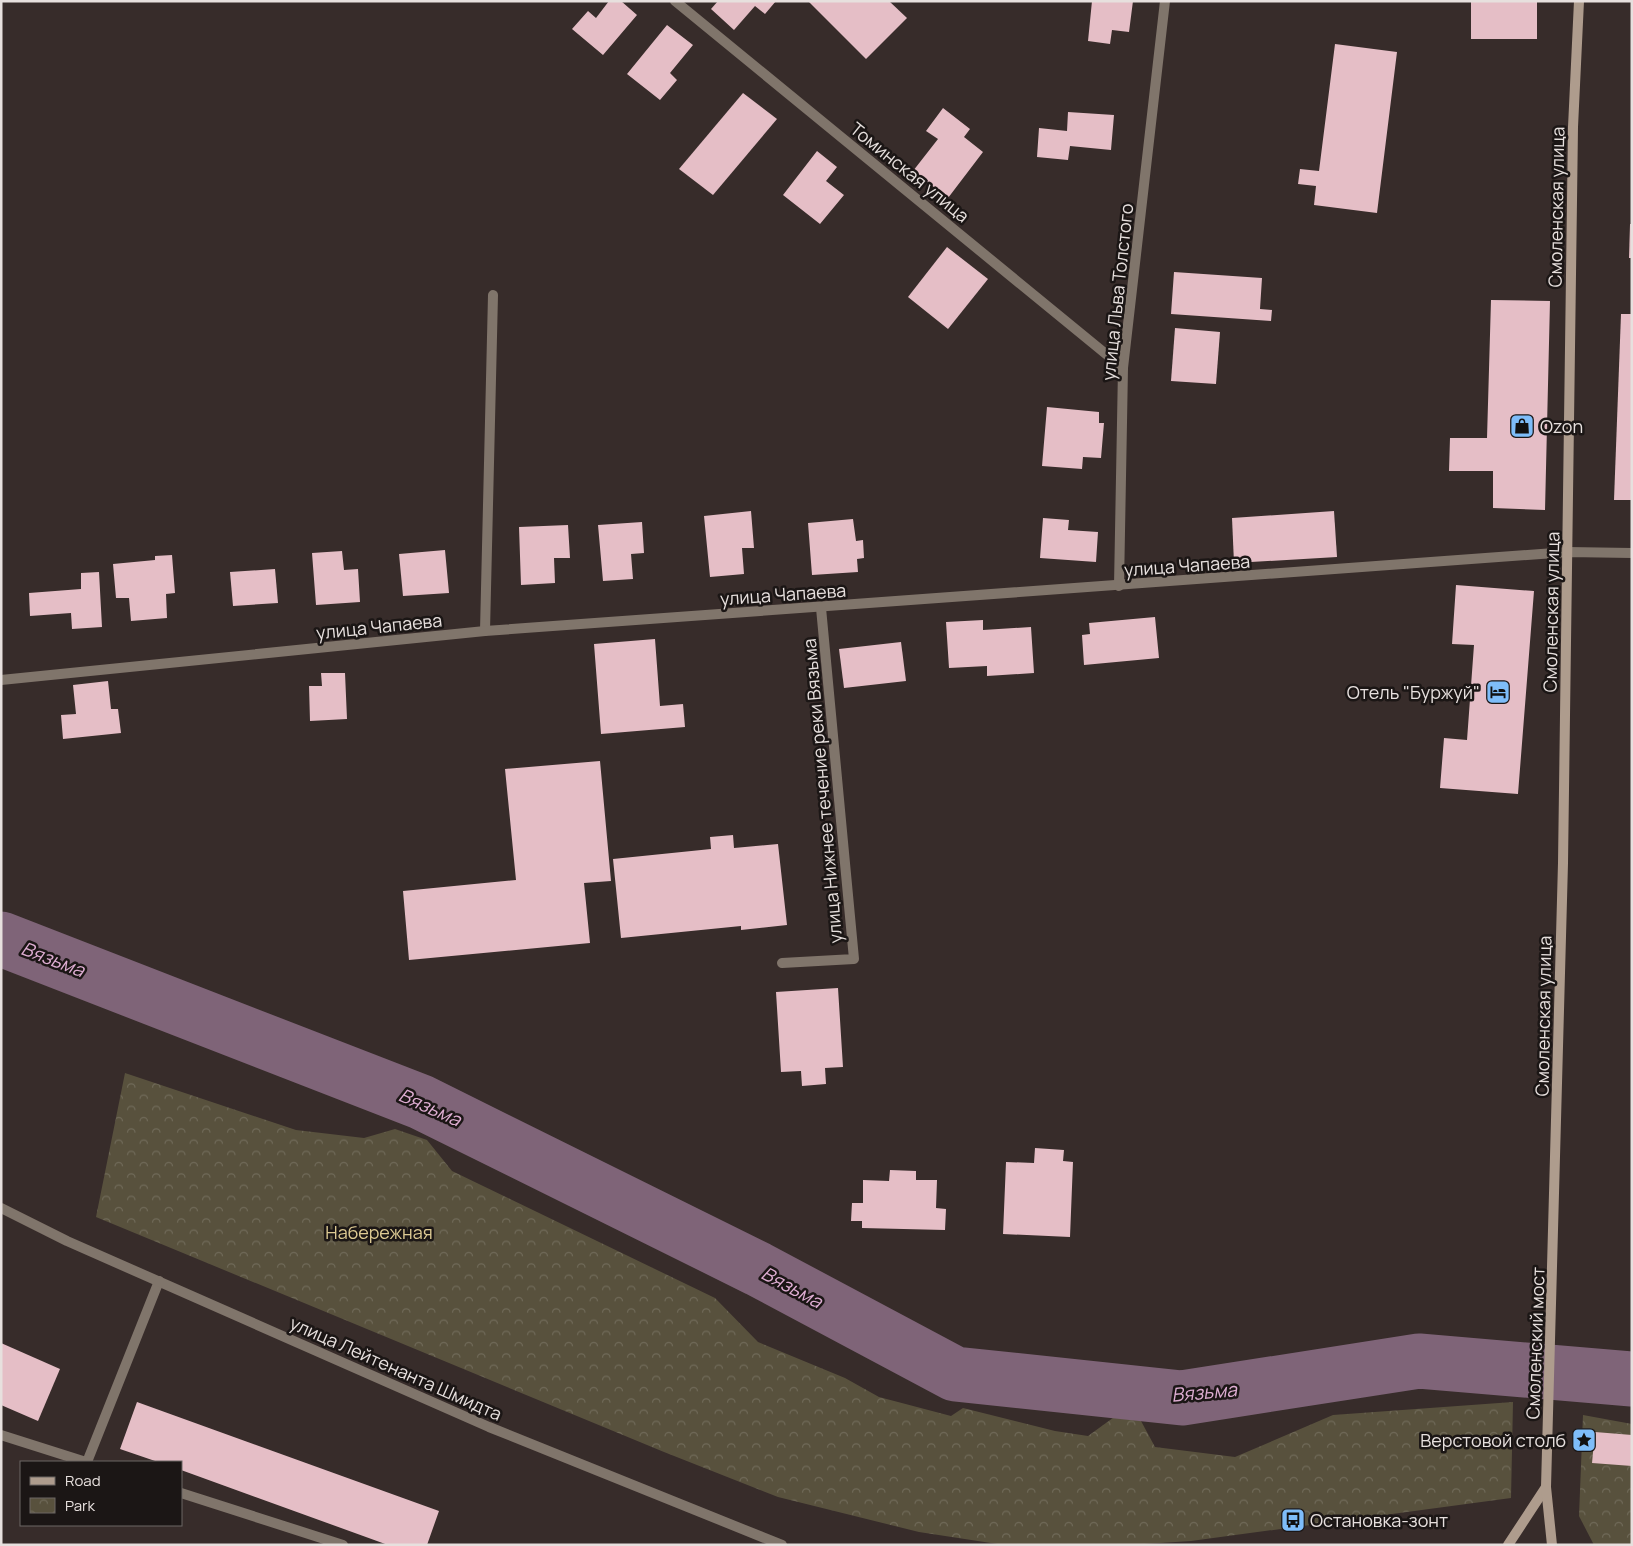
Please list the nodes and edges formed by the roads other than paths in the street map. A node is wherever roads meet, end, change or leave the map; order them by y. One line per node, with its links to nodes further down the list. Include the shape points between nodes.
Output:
1 (675, 1): 5 (street, Томинская улица)
2 (1165, 1): 5 (street, улица Льва Толстого)
3 (1579, 1): 6 (main road, Смоленская улица, via 1573,127)
4 (494, 295): 10 (street)
5 (1123, 368): 8 (street, улица Льва Толстого)
6 (1568, 552): 7 (street, улица Чапаева); 8 (street, улица Чапаева); 14 (main road, Смоленская улица)
7 (1632, 553)
8 (1119, 586): 9 (street, улица Чапаева)
9 (821, 608): 10 (street, улица Чапаева); 12 (street, улица Нижнее течение реки Вязьма, via 854,959)
10 (485, 632): 11 (street, улица Чапаева)
11 (1, 680)
12 (782, 963)
13 (1, 1208): 15 (street, улица Лейтенанта Шмидта)
14 (1554, 1222): 19 (main road, Смоленский мост)
15 (159, 1281): 18 (street); 22 (street, улица Лейтенанта Шмидта, via 490,1427)
16 (1, 1435): 17 (street)
17 (83, 1461)
18 (86, 1461)
19 (1546, 1486): 23 (main road); 24 (main road)
20 (182, 1493): 21 (street)
21 (343, 1545)
22 (782, 1545)
23 (1508, 1545)
24 (1552, 1545)

